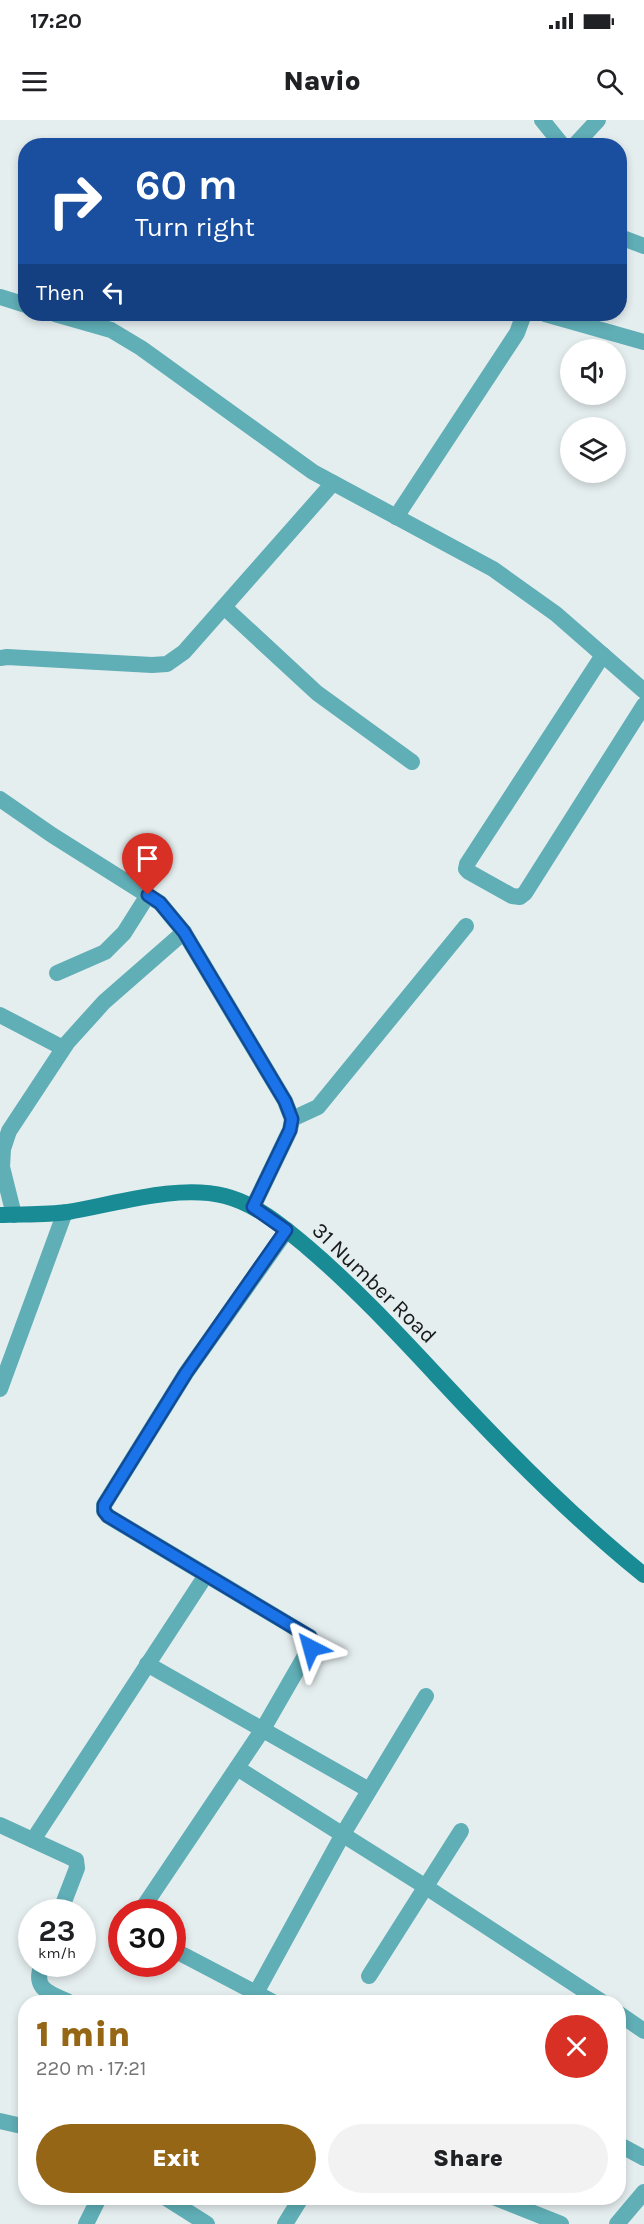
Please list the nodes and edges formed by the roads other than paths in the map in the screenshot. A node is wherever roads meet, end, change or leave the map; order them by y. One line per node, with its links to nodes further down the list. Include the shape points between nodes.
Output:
1 (542, 120): 3 (street)
2 (598, 120): 4 (street)
3 (556, 138)
4 (581, 138)
5 (627, 240): 6 (street)
6 (644, 246)
7 (0, 297): 8 (street)
8 (18, 303)
9 (80, 321): 13 (street, via 111,330 141,348)
10 (521, 321): 14 (street)
11 (570, 321): 12 (street)
12 (644, 342)
13 (333, 483): 14 (street); 15 (street)
14 (396, 517): 16 (street, via 493,569 556,614)
15 (224, 608): 17 (street, via 184,652 167,664); 20 (street, via 317,693)
16 (603, 655): 18 (street); 19 (street, via 466,869 512,896 525,893)
17 (0, 658)
18 (644, 691)
19 (644, 705)
20 (412, 762)
21 (0, 799): 22 (street)
22 (148, 895): 24 (street, via 160,903); 25 (street, via 124,933 105,952)
23 (466, 926): 28 (street, via 318,1107)
24 (184, 932): 27 (street, via 104,1002); 28 (street)
25 (57, 973)
26 (0, 1015): 27 (street)
27 (63, 1048): 31 (street, via 9,1131 2,1167)
28 (292, 1119): 29 (street)
29 (253, 1207): 30 (main road, 31 Number Road, via 225,1196 199,1193 160,1195); 32 (main road, 31 Number Road)
30 (65, 1212): 31 (main road, 31 Number Road); 33 (street)
31 (7, 1215)
32 (286, 1230): 34 (street, via 186,1373 104,1505 108,1516); 35 (main road, 31 Number Road, via 372,1306 575,1515)
33 (0, 1389)
34 (206, 1575): 36 (street); 38 (street, via 310,1637 312,1642)
35 (644, 1575)
36 (147, 1664): 38 (street); 44 (street)
37 (426, 1696): 40 (street)
38 (263, 1728): 39 (street); 40 (street)
39 (237, 1768): 43 (street); 47 (street)
40 (369, 1790): 43 (street)
41 (0, 1825): 44 (street)
42 (461, 1831): 45 (street)
43 (343, 1834): 45 (street); 51 (street)
44 (33, 1840): 46 (street, via 76,1860 77,1868)
45 (426, 1887): 49 (street); 54 (street)
46 (65, 1899)
47 (149, 1899)
48 (186, 1956): 51 (street)
49 (369, 1976)
50 (38, 1977): 52 (street, via 45,1990)
51 (256, 1993): 53 (street)
52 (55, 1995)
53 (260, 1995)
54 (591, 1995)
55 (626, 2019): 56 (street)
56 (644, 2031)
57 (0, 2121): 58 (street)
58 (18, 2125)
59 (626, 2148): 60 (street)
60 (644, 2158)
61 (644, 2192): 70 (street)
62 (96, 2205): 66 (street)
63 (191, 2205): 67 (street)
64 (297, 2205): 68 (street)
65 (514, 2205): 69 (street)
66 (86, 2224)
67 (207, 2224)
68 (285, 2224)
69 (561, 2224)
70 (617, 2224)

